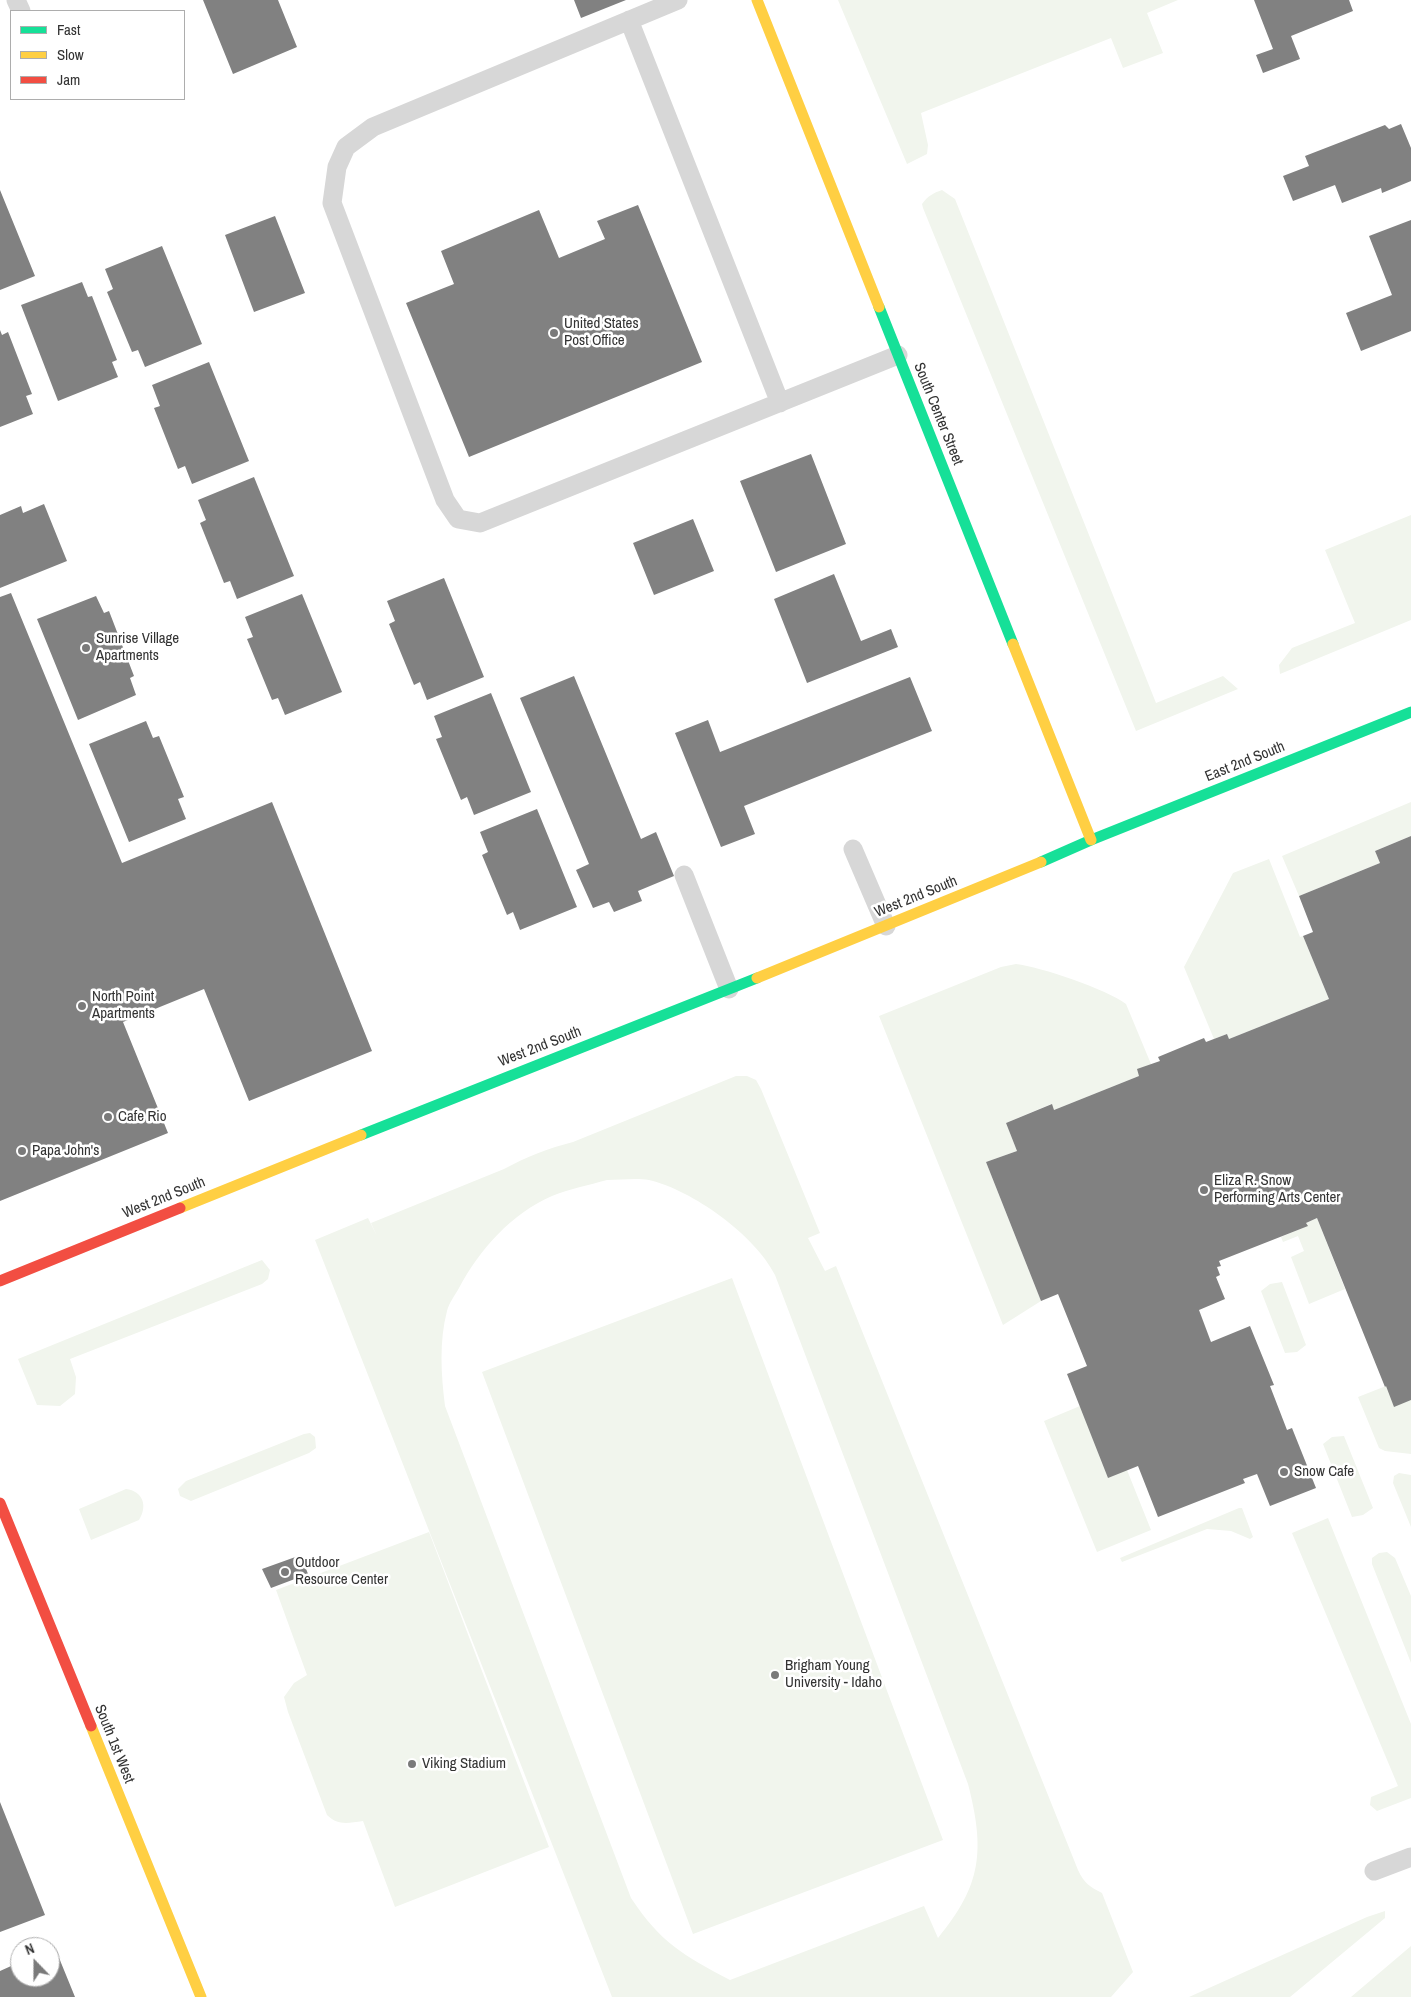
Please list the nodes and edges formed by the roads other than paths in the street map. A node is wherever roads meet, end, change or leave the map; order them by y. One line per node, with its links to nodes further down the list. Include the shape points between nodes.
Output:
1 (678, 0): 3 (lane)
2 (757, 0): 4 (street, South Center Street)
3 (629, 20): 5 (lane); 5 (lane, via 373,127 346,147 337,167 332,203 445,500 458,519 480,523)
4 (898, 355): 5 (lane); 7 (street, South Center Street)
5 (780, 403)
6 (1411, 712): 7 (street, East 2nd South)
7 (1091, 840): 10 (street, West 2nd South)
8 (853, 849): 10 (lane)
9 (684, 875): 11 (lane)
10 (886, 926): 11 (street, West 2nd South)
11 (729, 989): 12 (street, West 2nd South)
12 (0, 1281)
13 (0, 1503): 16 (street, South 1st West)
14 (1411, 1857): 15 (lane)
15 (1374, 1871)
16 (201, 1997)

